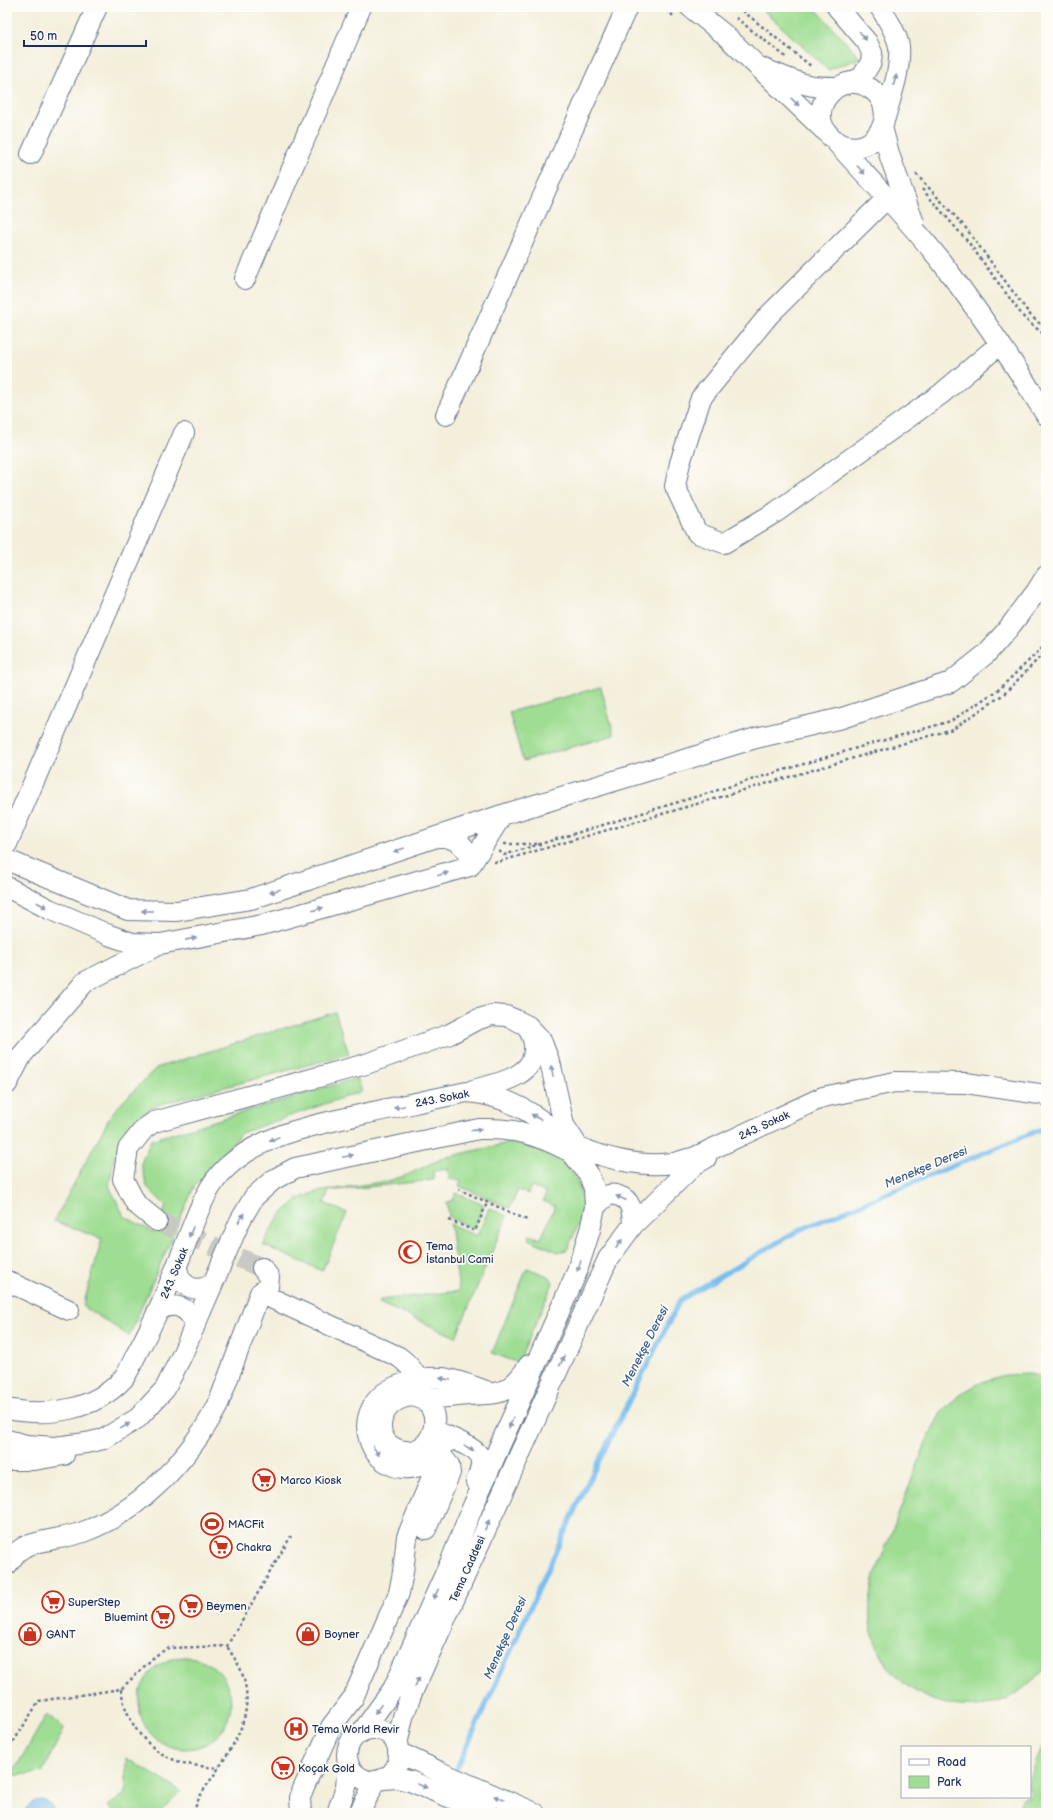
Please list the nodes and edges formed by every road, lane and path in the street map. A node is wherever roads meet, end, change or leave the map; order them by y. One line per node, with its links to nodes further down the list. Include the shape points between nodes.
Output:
1 (97, 7): 13 (street)
2 (361, 7): 17 (street)
3 (626, 7): 20 (street)
4 (690, 7): 9 (street, via 725,35)
5 (837, 7): 10 (street, one-way to 10, via 868,42 872,53 871,62 862,77)
6 (880, 7): 11 (street, one-way to 6, via 898,71 899,46)
7 (733, 16): 8 (path)
8 (788, 59)
9 (757, 66): 10 (street, via 808,85); 12 (street, one-way to 12)
10 (842, 85): 11 (street, via 857,83 874,91 882,103); 12 (street, via 824,101 821,115)
11 (884, 122): 12 (street, via 877,136 861,146 842,145); 16 (street, via 890,157)
12 (830, 135): 15 (street, one-way to 15)
13 (31, 154)
14 (919, 186): 18 (path, via 969,243 1025,319)
15 (887, 198): 16 (street); 19 (street, via 769,315 701,398 675,486 697,533 724,543 776,512 941,394)
16 (918, 234): 19 (street, via 943,264)
17 (245, 279)
18 (1046, 336)
19 (1000, 344): 21 (street)
20 (446, 415)
21 (1046, 415)
22 (184, 433): 28 (street)
23 (1046, 576): 26 (street, via 1008,629 986,654 951,682 842,718 756,738)
24 (1046, 641): 29 (path, via 999,689 951,721)
25 (1046, 651): 31 (path, via 1004,694 953,729 498,862)
26 (502, 815): 27 (street); 31 (street)
27 (441, 836): 30 (street, one-way to 30, via 252,899 177,911 128,910); 31 (street, via 456,839)
28 (7, 844)
29 (539, 844): 29 (path, via 504,854 499,851 500,844)
30 (7, 860)
31 (472, 863): 33 (street, one-way to 31, via 262,925)
32 (7, 887): 33 (street, one-way to 33, via 49,909 109,935 132,943)
33 (160, 944): 35 (street, via 85,982 22,1055)
34 (528, 1026): 36 (street, via 534,1051 524,1071 513,1078); 39 (street, one-way to 34, via 564,1125 551,1066 541,1040); 44 (street, via 506,1016 492,1015 476,1020 450,1034 366,1064 154,1122 144,1129 128,1149 123,1179 136,1204)
35 (7, 1084)
36 (467, 1092): 39 (street, 243. Sokak, one-way to 36, via 542,1120 515,1104 486,1093); 48 (street, 243. Sokak, one-way to 48, via 296,1129 256,1147 227,1167 211,1187 199,1210)
37 (1046, 1095): 38 (street, 243. Sokak, via 966,1083 895,1082 823,1097)
38 (753, 1131): 39 (street, 243. Sokak, via 693,1158 672,1163 640,1163); 40 (street)
39 (575, 1149): 40 (street, 243. Sokak, via 598,1163 650,1173 672,1172); 43 (street, via 594,1188); 50 (street, 243. Sokak, one-way to 39, via 240,1221 254,1197 273,1180 295,1168 479,1129 522,1131)
40 (694, 1165): 47 (street, Tema Caddesi)
41 (458, 1189): 42 (path)
42 (487, 1202): 45 (path, via 475,1231); 46 (path)
43 (595, 1207): 47 (street, one-way to 43, via 632,1210 628,1202 620,1196 611,1194); 56 (street, one-way to 56, via 584,1253)
44 (157, 1220)
45 (449, 1220)
46 (527, 1220)
47 (633, 1225): 72 (street, Tema Caddesi, one-way to 47, via 403,1717 411,1695 545,1396 608,1259)
48 (177, 1267): 50 (street, via 180,1279 189,1288 202,1289); 53 (street, 243. Sokak)
49 (7, 1281): 52 (street)
50 (213, 1283): 55 (street, 243. Sokak)
51 (263, 1283): 54 (street); 57 (street, via 399,1357 412,1368); 68 (street, via 217,1407 184,1456 151,1491 111,1519 83,1532 24,1547)
52 (69, 1310)
53 (157, 1312): 55 (street, via 168,1306 181,1307 191,1316); 60 (street, 243. Sokak, via 124,1377 102,1396 81,1407 51,1413)
54 (364, 1325)
55 (194, 1328): 61 (street, 243. Sokak, one-way to 55, via 138,1418 165,1388)
56 (551, 1331): 58 (street, via 519,1380); 67 (street, one-way to 67)
57 (418, 1379): 58 (street, one-way to 57, via 444,1378); 59 (street); 63 (street, one-way to 63, via 401,1384 381,1396 369,1412 367,1430 380,1458 397,1468 415,1467)
58 (496, 1394): 59 (street)
59 (422, 1398): 63 (street, via 433,1413); 63 (street, via 405,1397 393,1402 382,1416 382,1431 393,1447 407,1451 424,1444)
60 (7, 1409)
61 (104, 1439): 62 (street, 243. Sokak, via 55,1447 26,1445); 64 (street, via 61,1457)
62 (7, 1440)
63 (437, 1445): 65 (street, via 449,1465 450,1473); 67 (street, one-way to 67, via 477,1452 481,1461 479,1474 447,1546 445,1553); 78 (street, via 432,1477 407,1537 399,1593 353,1698 331,1727 315,1762 300,1798)
64 (7, 1460)
65 (426, 1529)
66 (291, 1536): 69 (path)
67 (450, 1563): 71 (street, one-way to 71, via 393,1689)
68 (7, 1565)
69 (227, 1646): 70 (path, via 168,1648 155,1656); 75 (path, via 242,1672 247,1714 240,1732)
70 (121, 1689): 73 (path, via 39,1701); 75 (path, via 134,1724 146,1741 161,1755 193,1766)
71 (362, 1732): 72 (street, via 379,1730 394,1740); 74 (street, via 349,1745)
72 (397, 1749): 76 (street, via 398,1762 395,1769); 82 (street, one-way to 72, via 440,1772)
73 (7, 1752)
74 (348, 1763): 76 (street, via 359,1777); 79 (street, via 346,1787)
75 (220, 1766): 77 (path, via 196,1802)
76 (380, 1780): 80 (street); 81 (street, one-way to 81, via 396,1778 410,1781)
77 (194, 1813)
78 (301, 1813)
79 (337, 1813)
80 (359, 1813)
81 (487, 1813)
82 (535, 1813)

